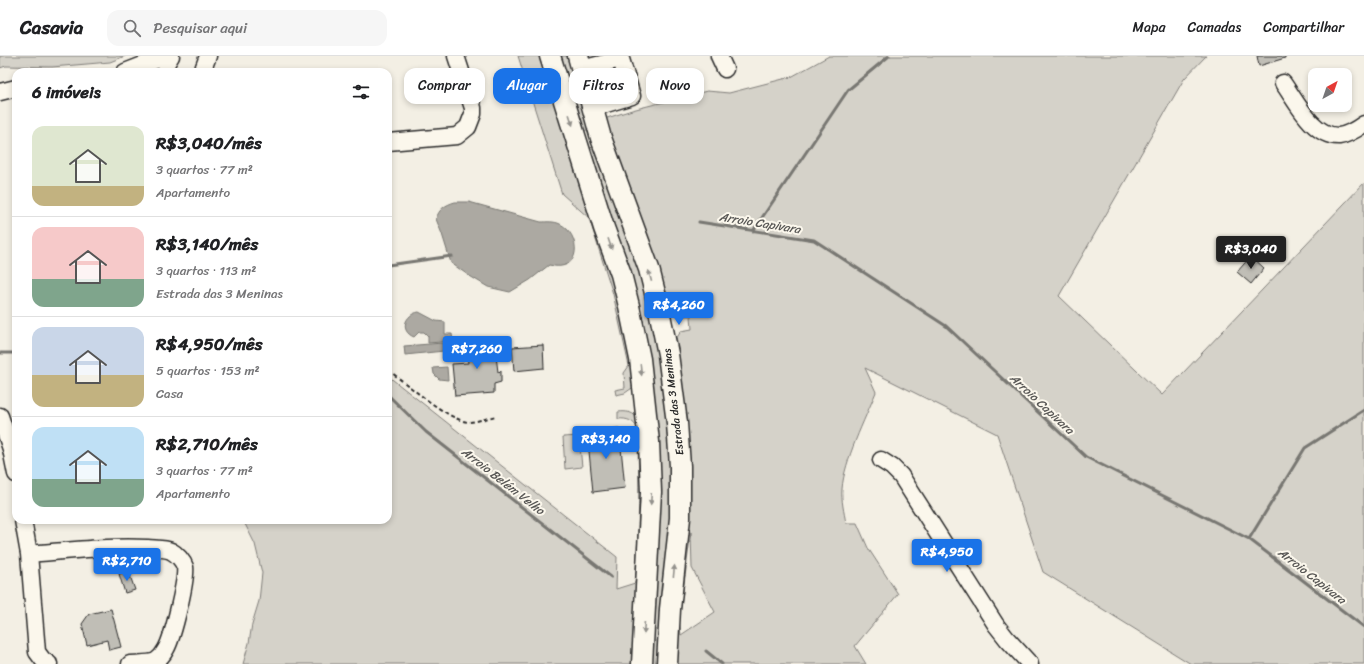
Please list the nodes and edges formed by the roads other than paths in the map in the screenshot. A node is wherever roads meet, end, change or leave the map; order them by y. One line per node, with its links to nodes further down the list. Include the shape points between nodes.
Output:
1 (166, 56): 6 (street)
2 (171, 56): 7 (street)
3 (208, 56): 8 (street)
4 (456, 56): 17 (street, via 473,108 468,127 457,136)
5 (550, 56): 18 (main road, one-way to 18)
6 (135, 68)
7 (166, 68)
8 (204, 68)
9 (1283, 83): 15 (street, via 1312,125 1326,134 1339,136)
10 (12, 89): 11 (street)
11 (0, 92)
12 (592, 104): 14 (main road, Estrada das 3 Meninas)
13 (606, 104): 14 (street)
14 (593, 108): 16 (main road, Estrada das 3 Meninas)
15 (1364, 124)
16 (602, 138): 18 (main road); 27 (main road, Estrada das 3 Meninas, one-way to 16, via 680,518 677,423 668,354 649,269)
17 (392, 142)
18 (579, 146): 26 (main road, one-way to 26, via 626,293 644,388 651,492)
19 (0, 416): 20 (street)
20 (12, 457)
21 (881, 460): 28 (street, via 901,476 996,625)
22 (24, 524): 23 (street)
23 (29, 554): 24 (street, via 37,652); 25 (street, via 133,548 162,549 171,551 178,557 184,565 185,575 166,650 152,663)
24 (48, 664)
25 (130, 664)
26 (642, 664)
27 (667, 664)
28 (1030, 664)

